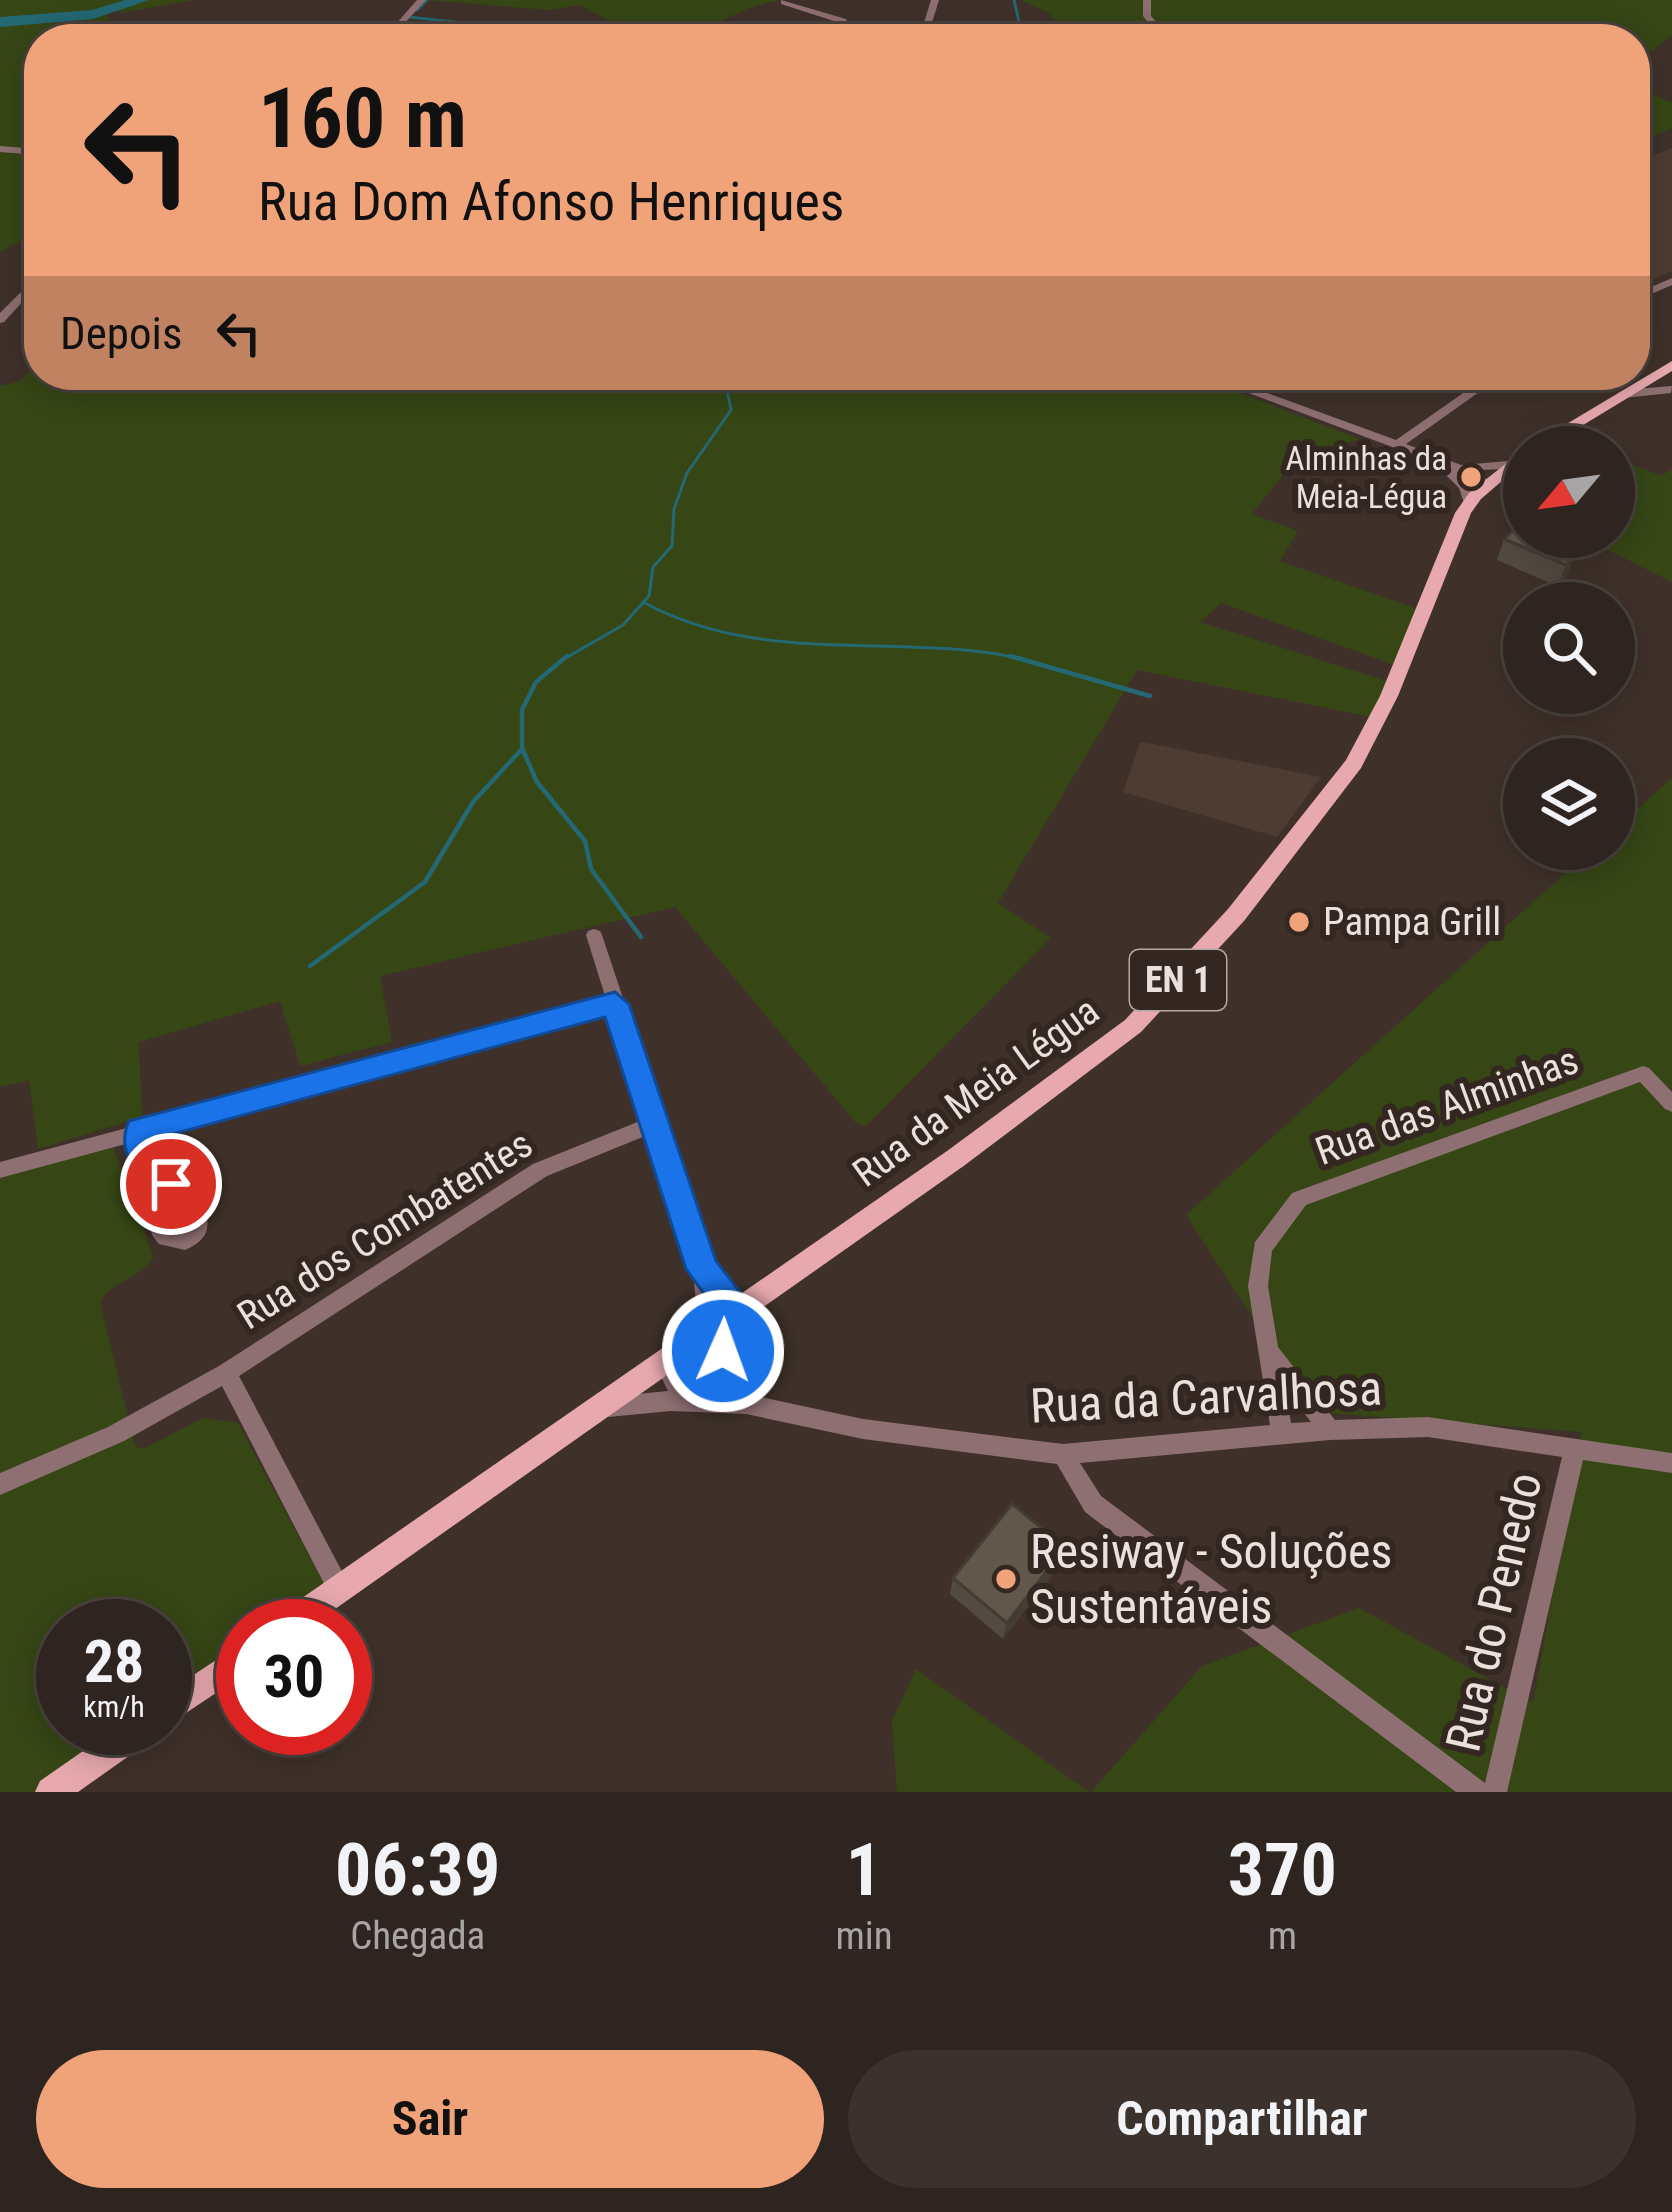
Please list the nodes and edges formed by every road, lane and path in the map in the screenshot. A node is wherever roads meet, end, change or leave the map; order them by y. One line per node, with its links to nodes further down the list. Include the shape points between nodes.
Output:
1 (422, 0): 3 (street)
2 (784, 2): 4 (street)
3 (400, 24)
4 (844, 24)
5 (24, 294): 6 (street)
6 (0, 320)
7 (1668, 368): 8 (main road)
8 (1659, 386)
9 (1247, 390): 13 (street)
10 (1476, 390): 13 (street)
11 (1641, 390): 12 (main road)
12 (1570, 426)
13 (1396, 446): 15 (street)
14 (1503, 462): 15 (street)
15 (1452, 469): 17 (street)
16 (1503, 472): 17 (main road, Rua da Meia Légua / EN 1)
17 (1480, 492): 25 (main road, Rua da Meia Légua / EN 1, via 1354,763 1198,960 1097,1056 770,1286)
18 (594, 935): 19 (street)
19 (615, 1004): 21 (street); 22 (street)
20 (1672, 1104): 26 (street, Rua das Alminhas, via 1643,1072 1299,1199 1262,1248 1258,1286)
21 (651, 1125): 25 (street); 28 (street, Rua dos Combatentes, via 540,1170)
22 (140, 1130): 23 (street); 24 (street)
23 (148, 1169)
24 (0, 1170)
25 (722, 1298): 27 (main road, Rua da Meia Légua / EN 1); 29 (street)
26 (1271, 1352): 33 (street, Rua das Alminhas); 34 (street, Rua das Alminhas)
27 (676, 1354): 29 (street); 30 (street, via 675,1386); 32 (main road, Rua da Meia Légua / EN 1)
28 (226, 1373): 38 (street, Rua dos Combatentes, via 116,1434); 39 (street)
29 (726, 1382): 31 (street)
30 (698, 1403): 31 (street, Rua da Carvalhosa); 32 (street, Rua da Carvalhosa)
31 (746, 1404): 36 (street, Rua da Carvalhosa, via 863,1429)
32 (593, 1410): 39 (main road, Rua da Meia Légua / EN 1)
33 (1330, 1430): 34 (street, Rua da Carvalhosa); 35 (street, Rua da Carvalhosa, via 1428,1427)
34 (1282, 1434): 36 (street, Rua da Carvalhosa)
35 (1574, 1450): 37 (street, Rua da Carvalhosa); 44 (street, Rua do Penedo)
36 (1063, 1454): 43 (street, via 1094,1504)
37 (1672, 1463)
38 (0, 1484)
39 (338, 1588): 40 (main road, Rua da Meia Légua / EN 1)
40 (323, 1599)
41 (104, 1755): 42 (main road)
42 (51, 1792)
43 (1476, 1792)
44 (1496, 1792)

